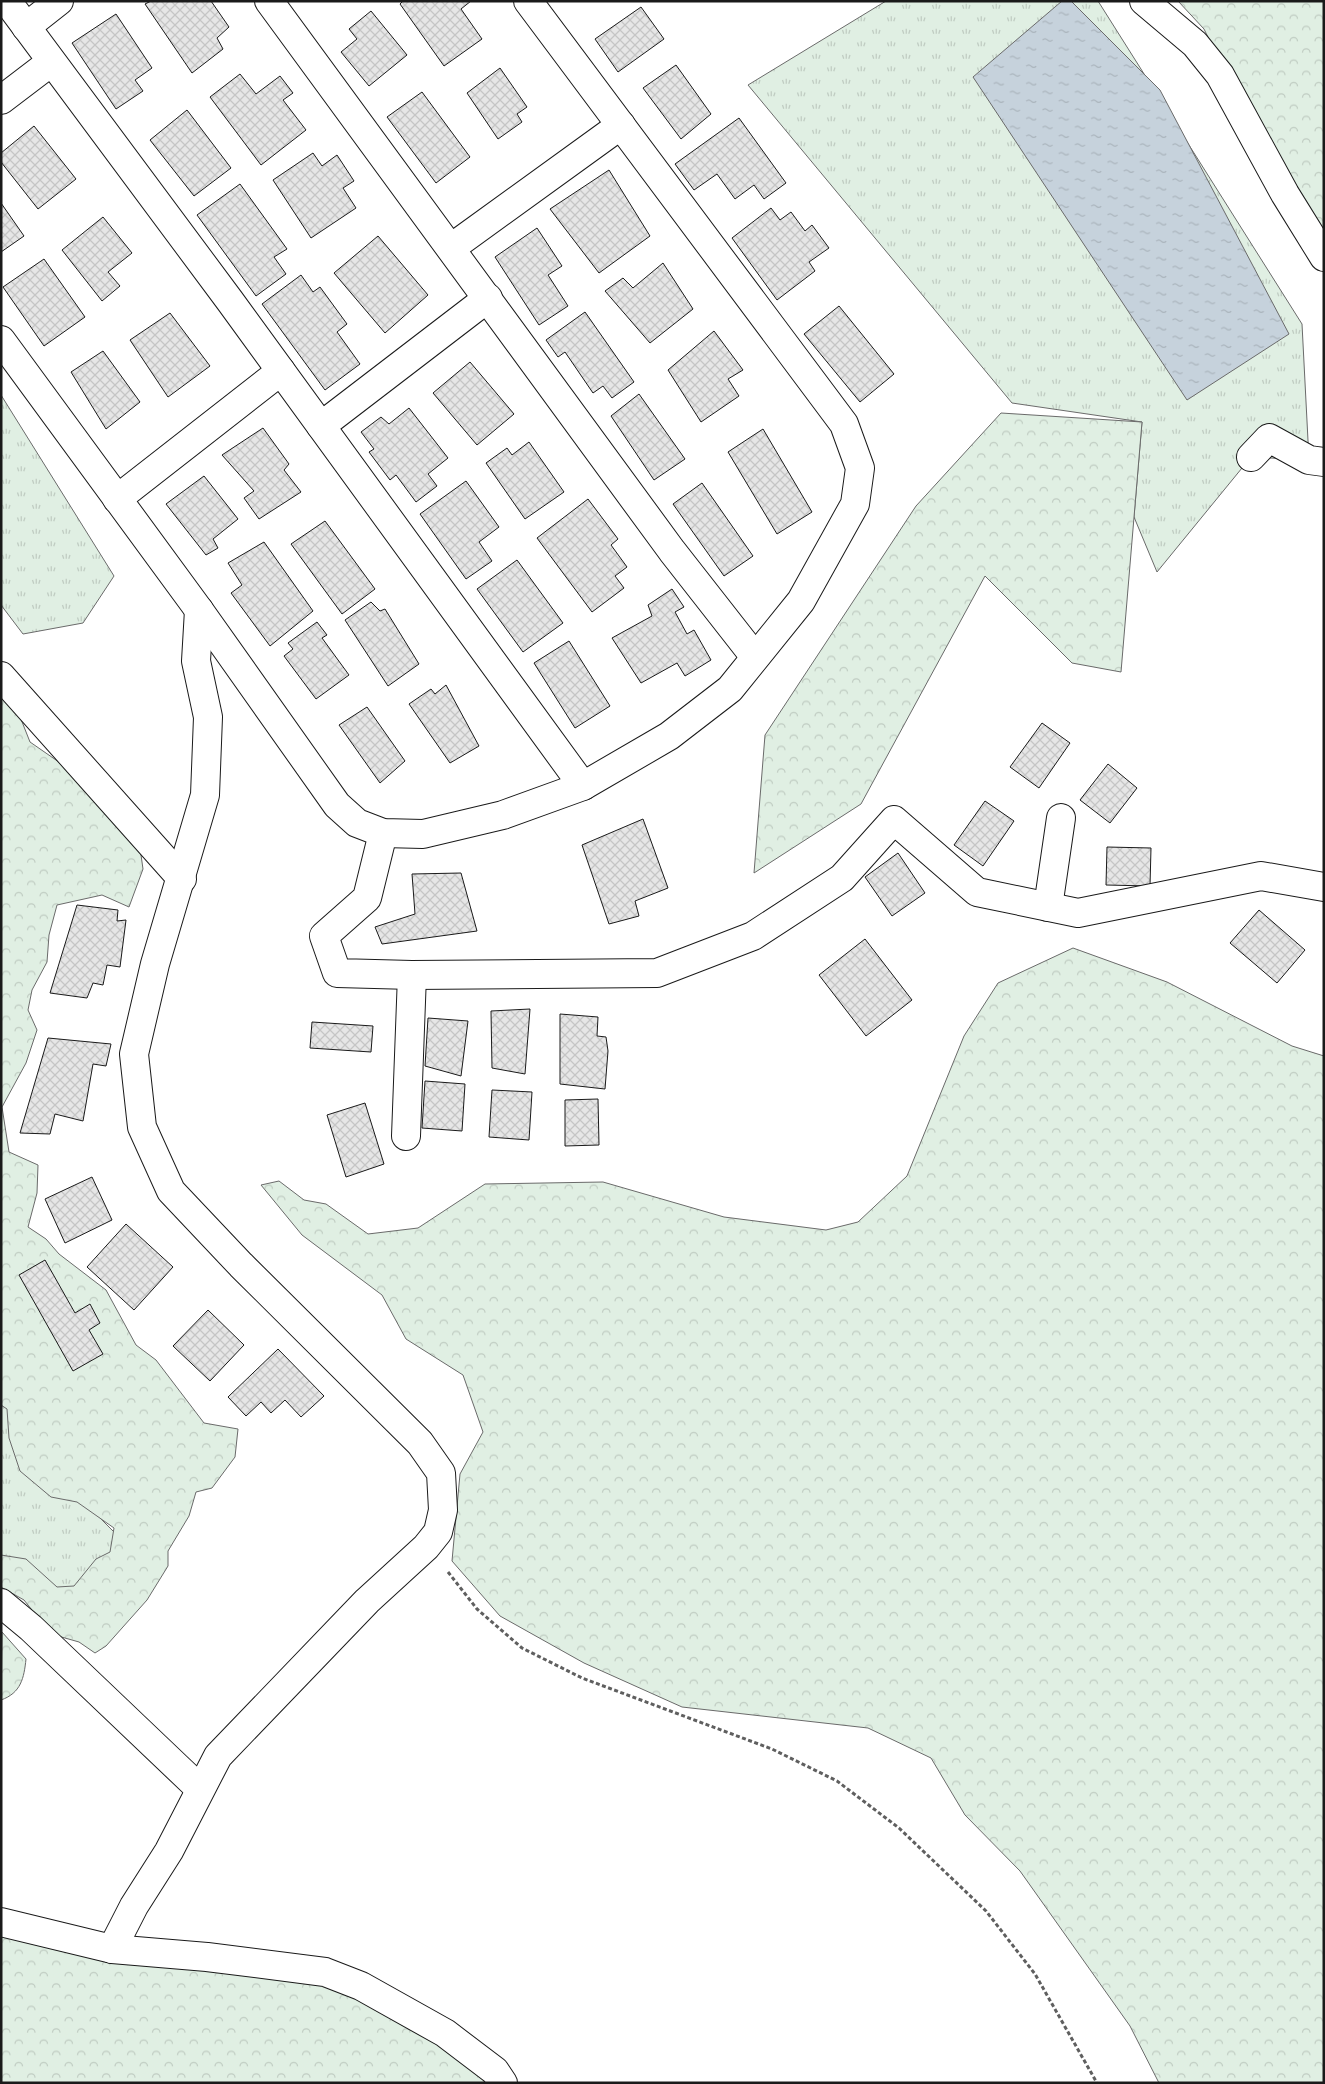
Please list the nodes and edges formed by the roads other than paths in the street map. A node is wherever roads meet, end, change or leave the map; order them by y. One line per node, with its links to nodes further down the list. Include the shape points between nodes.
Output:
1 (6, 1): 6 (street)
2 (59, 1): 6 (street)
3 (270, 1): 10 (street)
4 (1144, 1): 11 (street, via 1195,44 1220,75 1285,194)
5 (540, 5): 9 (street)
6 (26, 27): 7 (street)
7 (51, 62): 8 (street); 14 (street)
8 (1, 100)
9 (621, 125): 10 (street); 20 (street, via 844,424 860,468 854,504 801,601)
10 (451, 248): 12 (street)
11 (1324, 257)
12 (488, 298): 15 (street); 20 (street, via 666,543)
13 (1, 340): 18 (street)
14 (280, 370): 15 (street); 18 (street)
15 (321, 426): 22 (street)
16 (1251, 457): 17 (street, via 1269,438 1309,460)
17 (1324, 462)
18 (117, 499): 19 (street)
19 (199, 610): 24 (street, via 337,805 357,823); 25 (street, via 196,661 208,717 208,756 205,795)
20 (755, 657): 22 (street, via 730,689 670,736)
21 (1, 676): 25 (street)
22 (583, 786): 24 (street, via 503,815 423,834)
23 (1061, 818): 27 (street)
24 (383, 833): 28 (street, via 367,898 324,936 337,973)
25 (182, 879): 31 (street, via 155,964 134,1054 142,1127 171,1192 420,1443 442,1473 443,1510 438,1532 426,1547 367,1601 218,1756)
26 (1324, 887): 27 (street, via 1261,876 1078,913)
27 (1048, 907): 28 (street, via 977,892 894,820 842,878 753,936 658,973)
28 (412, 975): 29 (street)
29 (406, 1136)
30 (1, 1603): 31 (street)
31 (200, 1789): 33 (street, via 170,1851 134,1906)
32 (1, 1922): 33 (street)
33 (112, 1949): 34 (street, via 325,1972 361,1986 445,2033 495,2071)
34 (503, 2083)

